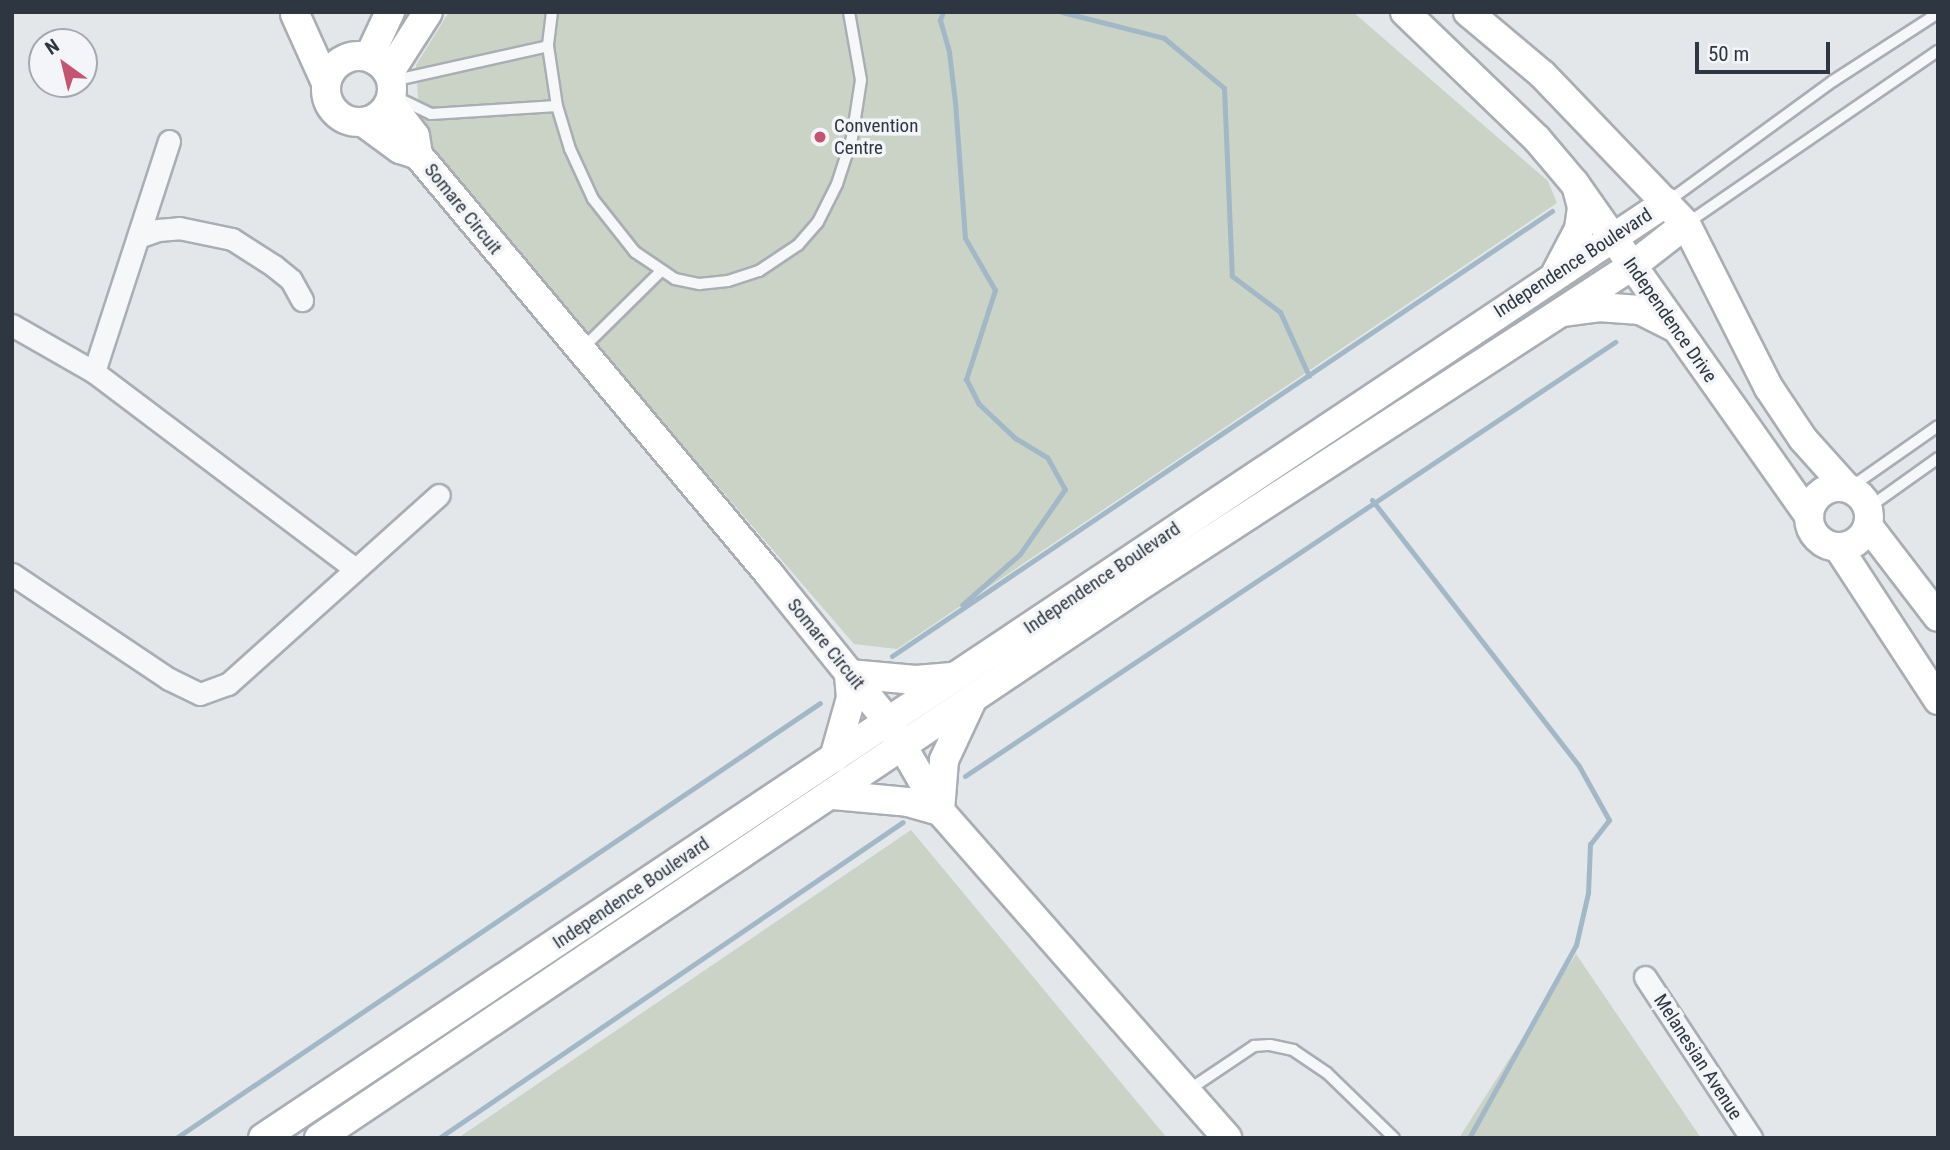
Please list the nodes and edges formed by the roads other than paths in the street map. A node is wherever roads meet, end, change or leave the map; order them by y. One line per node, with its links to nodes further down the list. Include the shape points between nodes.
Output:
1 (390, 12): 12 (street)
2 (428, 12): 12 (street)
3 (552, 12): 10 (lane)
4 (849, 12): 25 (lane, via 861,80 852,138 818,222 798,246 759,271 728,281 699,284)
5 (1405, 12): 14 (street, Independence Drive)
6 (1434, 12): 14 (street)
7 (1468, 12): 20 (street, via 1542,74)
8 (294, 13): 12 (street, Somare Circuit); 13 (street, Somare Circuit)
9 (1938, 13): 20 (lane, Independence Boulevard, via 1833,81)
10 (548, 46): 12 (lane); 15 (lane)
11 (1938, 51): 21 (lane, Independence Boulevard)
12 (380, 77): 13 (street, via 334,66); 15 (lane, via 432,114); 16 (street, via 379,116); 18 (street, Somare Circuit, via 415,136)
13 (326, 83): 16 (street, via 332,108 345,120)
14 (1496, 101): 19 (street, Independence Drive)
15 (557, 106): 25 (lane, via 593,199 621,238)
16 (363, 122): 18 (street, Somare Circuit, via 400,149)
17 (169, 141): 22 (street)
18 (418, 155): 31 (street, Somare Circuit)
19 (1576, 184): 23 (street, Independence Drive); 26 (street, via 1582,207 1578,229)
20 (1667, 202): 21 (street); 23 (street, Independence Boulevard)
21 (1686, 224): 24 (street, Independence Boulevard); 36 (street, via 1769,388 1803,439)
22 (138, 237): 27 (street, via 179,228 232,239 274,265); 32 (street)
23 (1612, 238): 24 (street, Independence Drive); 26 (street, Independence Boulevard)
24 (1632, 266): 28 (street, Independence Boulevard); 30 (street, Independence Drive)
25 (660, 272): 31 (lane)
26 (1556, 273): 43 (street, Independence Boulevard)
27 (302, 300)
28 (1555, 314): 30 (street, via 1598,307 1640,310); 44 (street, Independence Boulevard)
29 (12, 325): 32 (street)
30 (1678, 330): 37 (street, Independence Drive)
31 (580, 351): 42 (street, Somare Circuit)
32 (94, 372): 39 (street)
33 (1938, 426): 36 (lane)
34 (1938, 458): 36 (lane)
35 (439, 495): 39 (street)
36 (1859, 502): 37 (street, via 1830,488 1815,498); 38 (street, via 1856,542); 41 (street)
37 (1809, 516): 38 (street, Independence Drive, via 1817,537)
38 (1838, 547): 45 (street, Independence Drive)
39 (354, 568): 40 (street, via 228,684 200,694)
40 (12, 574)
41 (1938, 617)
42 (849, 674): 43 (street, via 916,680); 46 (street, Somare Circuit); 48 (street, via 851,698)
43 (955, 677): 46 (street, Independence Boulevard)
44 (973, 698): 47 (street, Independence Boulevard); 50 (street, via 944,760)
45 (1938, 700)
46 (888, 721): 47 (street, Somare Circuit); 48 (street, Independence Boulevard)
47 (902, 746): 49 (street, Independence Boulevard); 50 (street, Somare Circuit)
48 (834, 758): 53 (street, Independence Boulevard)
49 (833, 795): 50 (street, via 908,802); 54 (street, Independence Boulevard)
50 (940, 811): 52 (street, Somare Circuit)
51 (1645, 977): 57 (street, Melanesian Avenue)
52 (1187, 1091): 55 (street, Somare Circuit); 56 (lane, via 1254,1046 1293,1050 1327,1073)
53 (263, 1138)
54 (319, 1138)
55 (1227, 1138)
56 (1394, 1138)
57 (1751, 1138)

